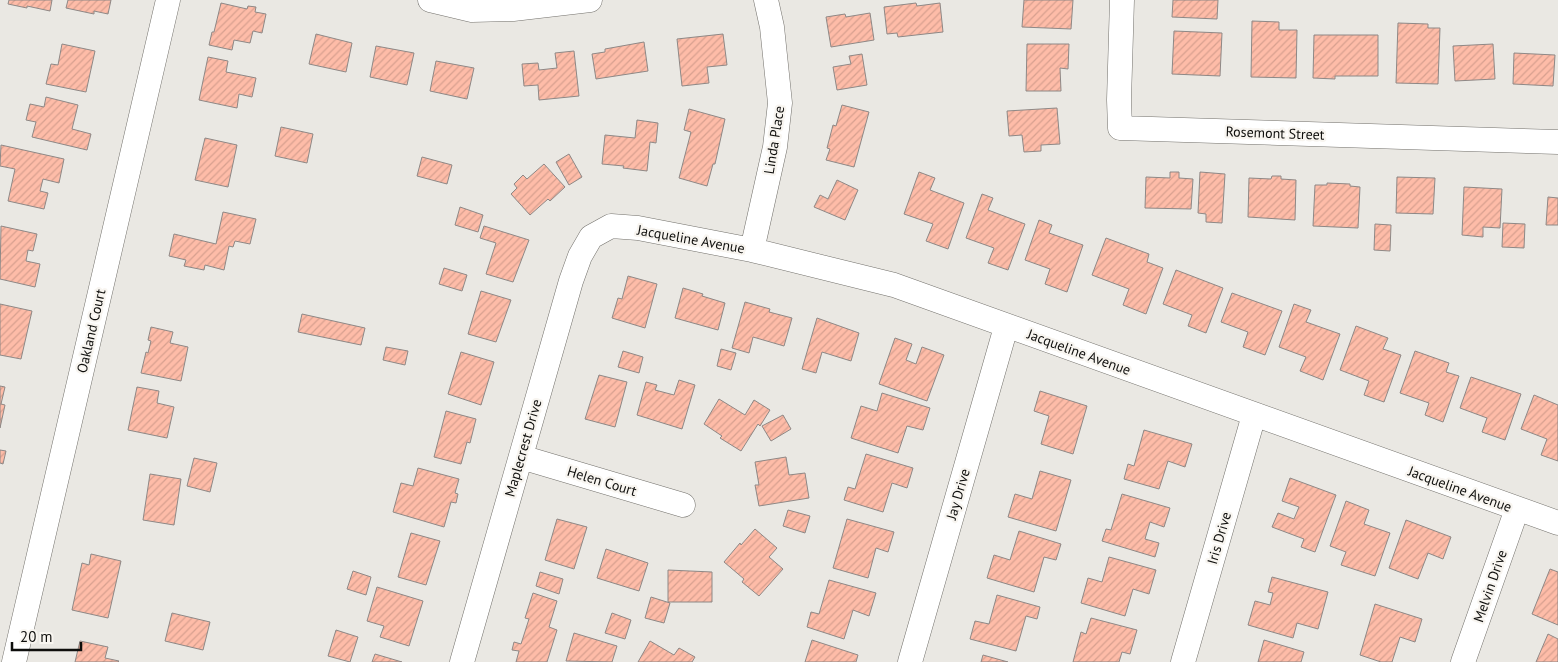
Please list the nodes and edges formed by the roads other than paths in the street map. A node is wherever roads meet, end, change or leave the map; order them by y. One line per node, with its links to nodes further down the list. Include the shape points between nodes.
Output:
1 (168, 0): 15 (street, Oakland Court)
2 (430, 0): 3 (street, via 472,10)
3 (590, 0)
4 (766, 0): 8 (street, Linda Place, via 780,103 775,147)
5 (1122, 0): 6 (street, Rosemont Street, via 1120,128)
6 (1558, 142)
7 (591, 237): 8 (street, Jacqueline Avenue, via 611,226 638,228); 11 (street, Maplecrest Drive, via 571,281)
8 (752, 250): 9 (street, Jacqueline Avenue, via 894,285)
9 (1006, 327): 10 (street, Jacqueline Avenue); 17 (street, Jay Drive)
10 (1254, 415): 13 (street, Jacqueline Avenue); 18 (street, Iris Drive)
11 (521, 457): 12 (street, Helen Court); 16 (street, Maplecrest Drive)
12 (683, 505)
13 (1517, 509): 14 (street, Jacqueline Avenue); 19 (street, Melvin Drive)
14 (1558, 523)
15 (14, 662)
16 (462, 662)
17 (910, 662)
18 (1184, 662)
19 (1463, 662)

